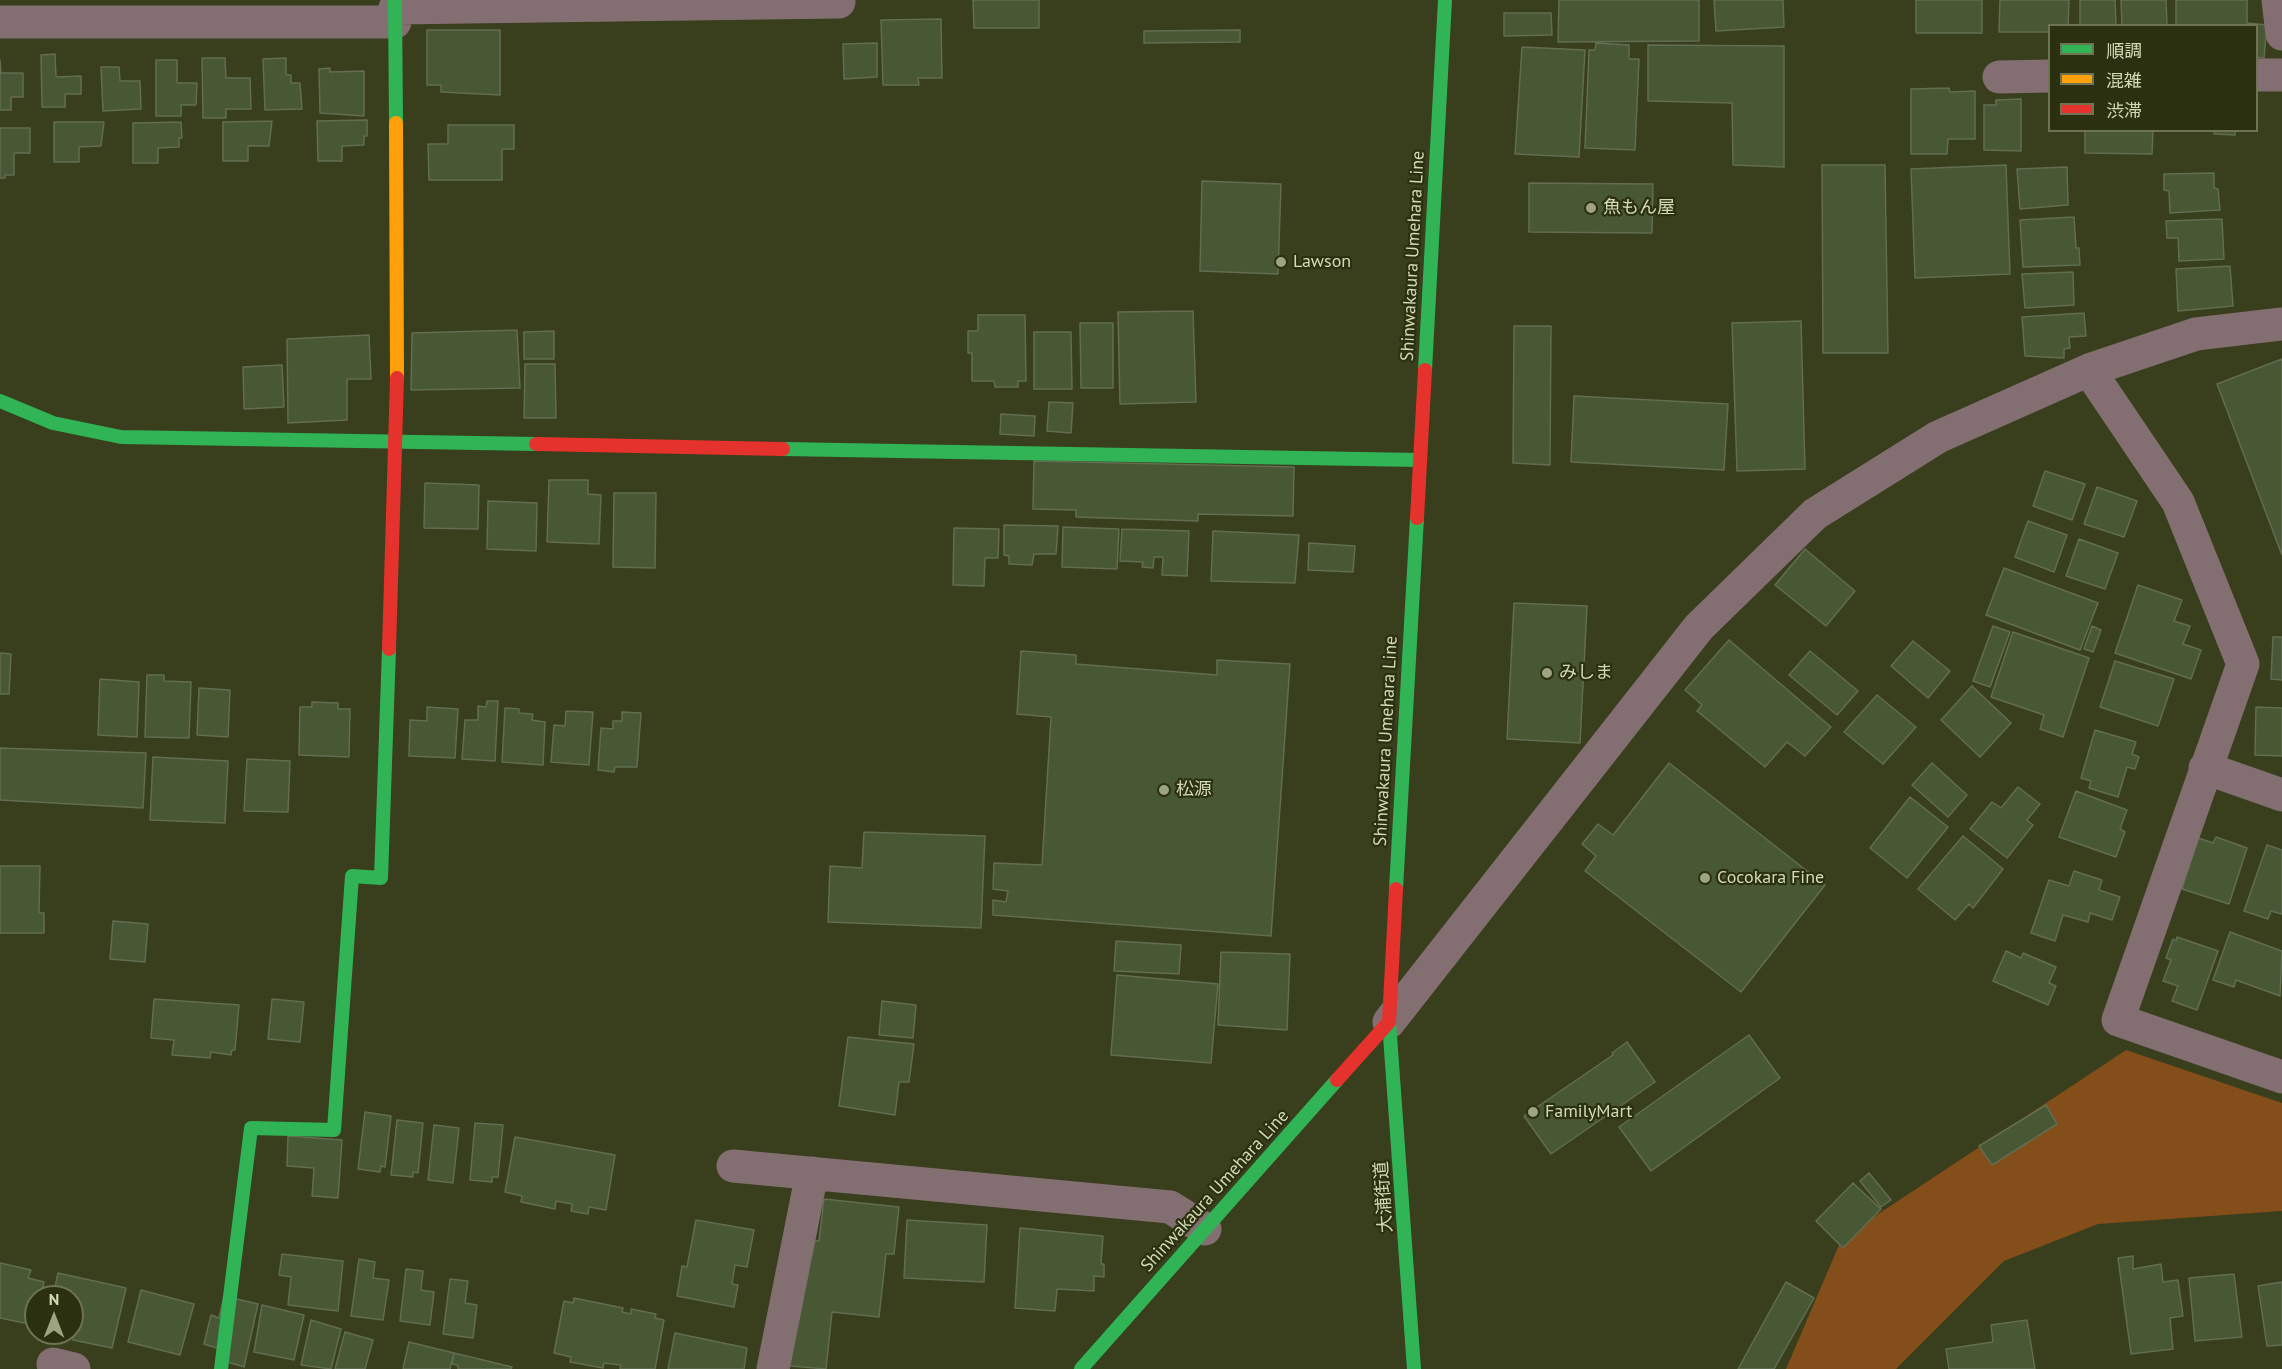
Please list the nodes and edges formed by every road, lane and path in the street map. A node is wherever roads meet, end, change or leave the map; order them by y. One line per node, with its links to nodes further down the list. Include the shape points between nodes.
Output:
1 (1445, 0): 15 (street, Shinwakaura Umehara Line)
2 (2278, 0): 6 (street)
3 (839, 2): 4 (street)
4 (395, 10): 5 (street); 14 (street)
5 (0, 22)
6 (2282, 34)
7 (2258, 75): 8 (street)
8 (2282, 75)
9 (2048, 76): 10 (street)
10 (1999, 77)
11 (2282, 324): 12 (street, via 2196,334)
12 (2089, 370): 16 (street, via 2178,502 2243,664); 18 (street, via 1938,437 1815,514 1699,627)
13 (0, 401): 14 (street, via 53,423 121,437)
14 (397, 441): 15 (street); 23 (street, via 381,878 352,876 334,1130 251,1128)
15 (1419, 460): 18 (street, Shinwakaura Umehara Line)
16 (2205, 768): 17 (street); 19 (street, via 2118,1020)
17 (2282, 795)
18 (1389, 1022): 22 (street, Shinwakaura Umehara Line); 26 (street, 大浦街道)
19 (2282, 1077)
20 (733, 1166): 21 (street)
21 (812, 1173): 22 (street, via 1170,1207); 24 (street)
22 (1205, 1229): 25 (street, Shinwakaura Umehara Line)
23 (220, 1369)
24 (773, 1369)
25 (1081, 1369)
26 (1414, 1369)

